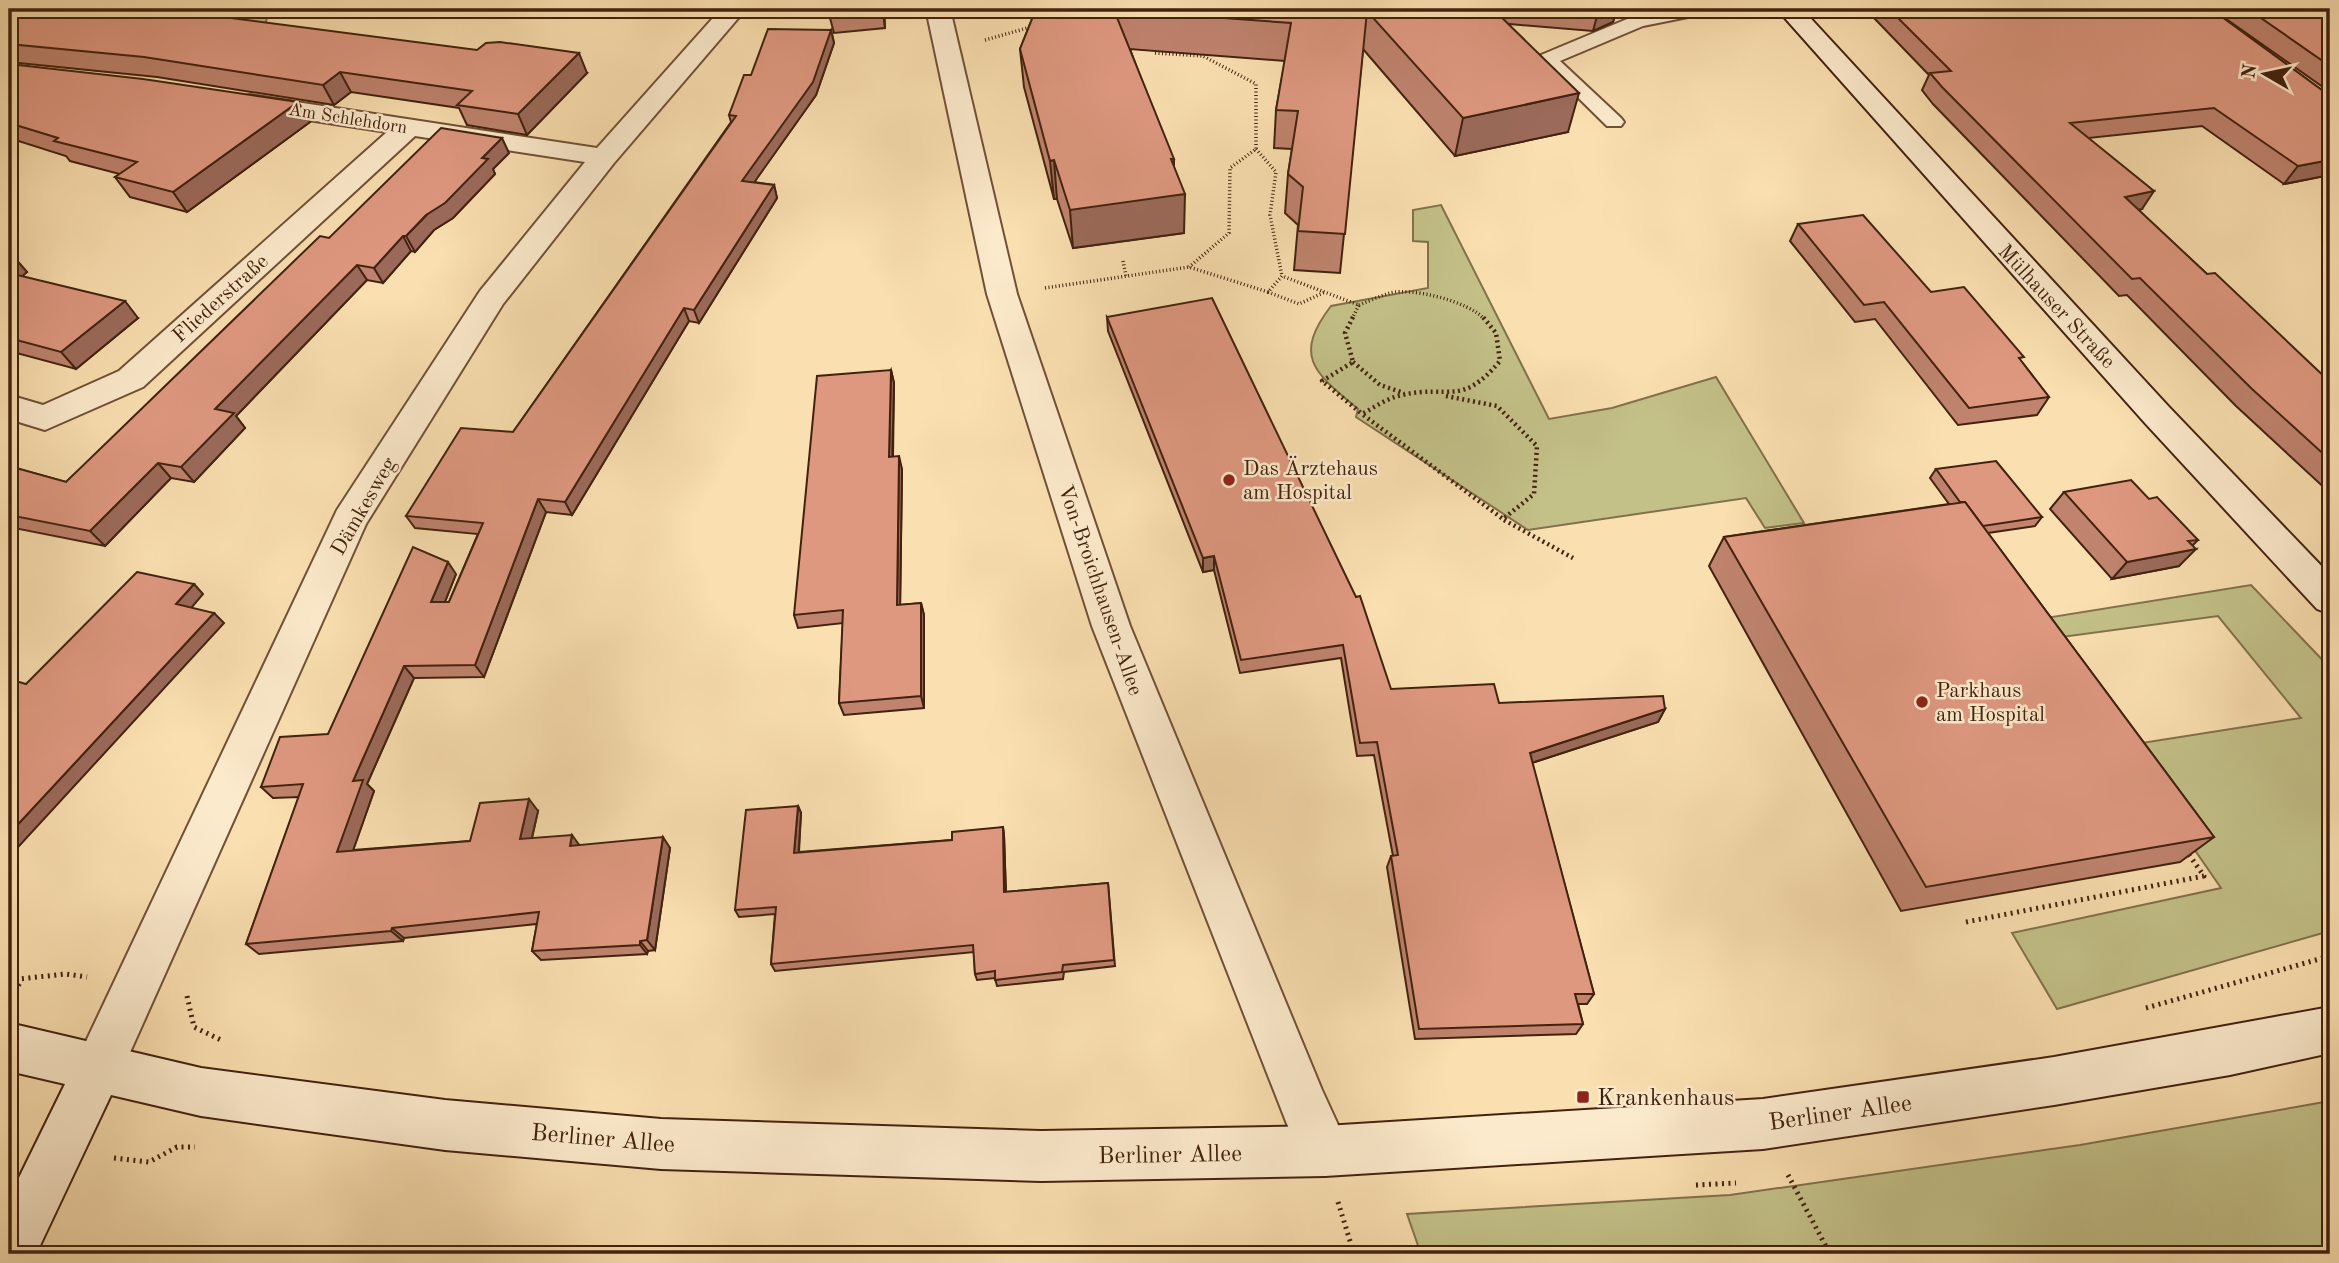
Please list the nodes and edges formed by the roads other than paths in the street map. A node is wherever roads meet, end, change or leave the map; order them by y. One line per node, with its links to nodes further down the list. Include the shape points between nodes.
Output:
1 (734, 9): 8 (street, Dämkesweg)
2 (938, 9): 14 (street, Von-Broichhausen-Allee, via 1002,294 1111,626)
3 (1703, 9): 6 (lane, via 1638,22 1548,59)
4 (1789, 9): 10 (street, Mülhauser Straße, via 2129,385)
5 (223, 98): 7 (street, Am Schlehdorn)
6 (1614, 122)
7 (408, 128): 8 (street, Am Schlehdorn); 9 (street, Fliederstraße, via 131,379 45,418)
8 (604, 157): 13 (street, Dämkesweg, via 491,298 351,520)
9 (9, 407)
10 (2330, 599)
11 (2330, 1030): 14 (street, Berliner Allee, via 2054,1081 1763,1124)
12 (9, 1047): 13 (street, Berliner Allee)
13 (98, 1069): 14 (street, Berliner Allee, via 201,1092 445,1125 661,1144 1041,1156); 15 (street, Dämkesweg)
14 (1325, 1151)
15 (9, 1254)

